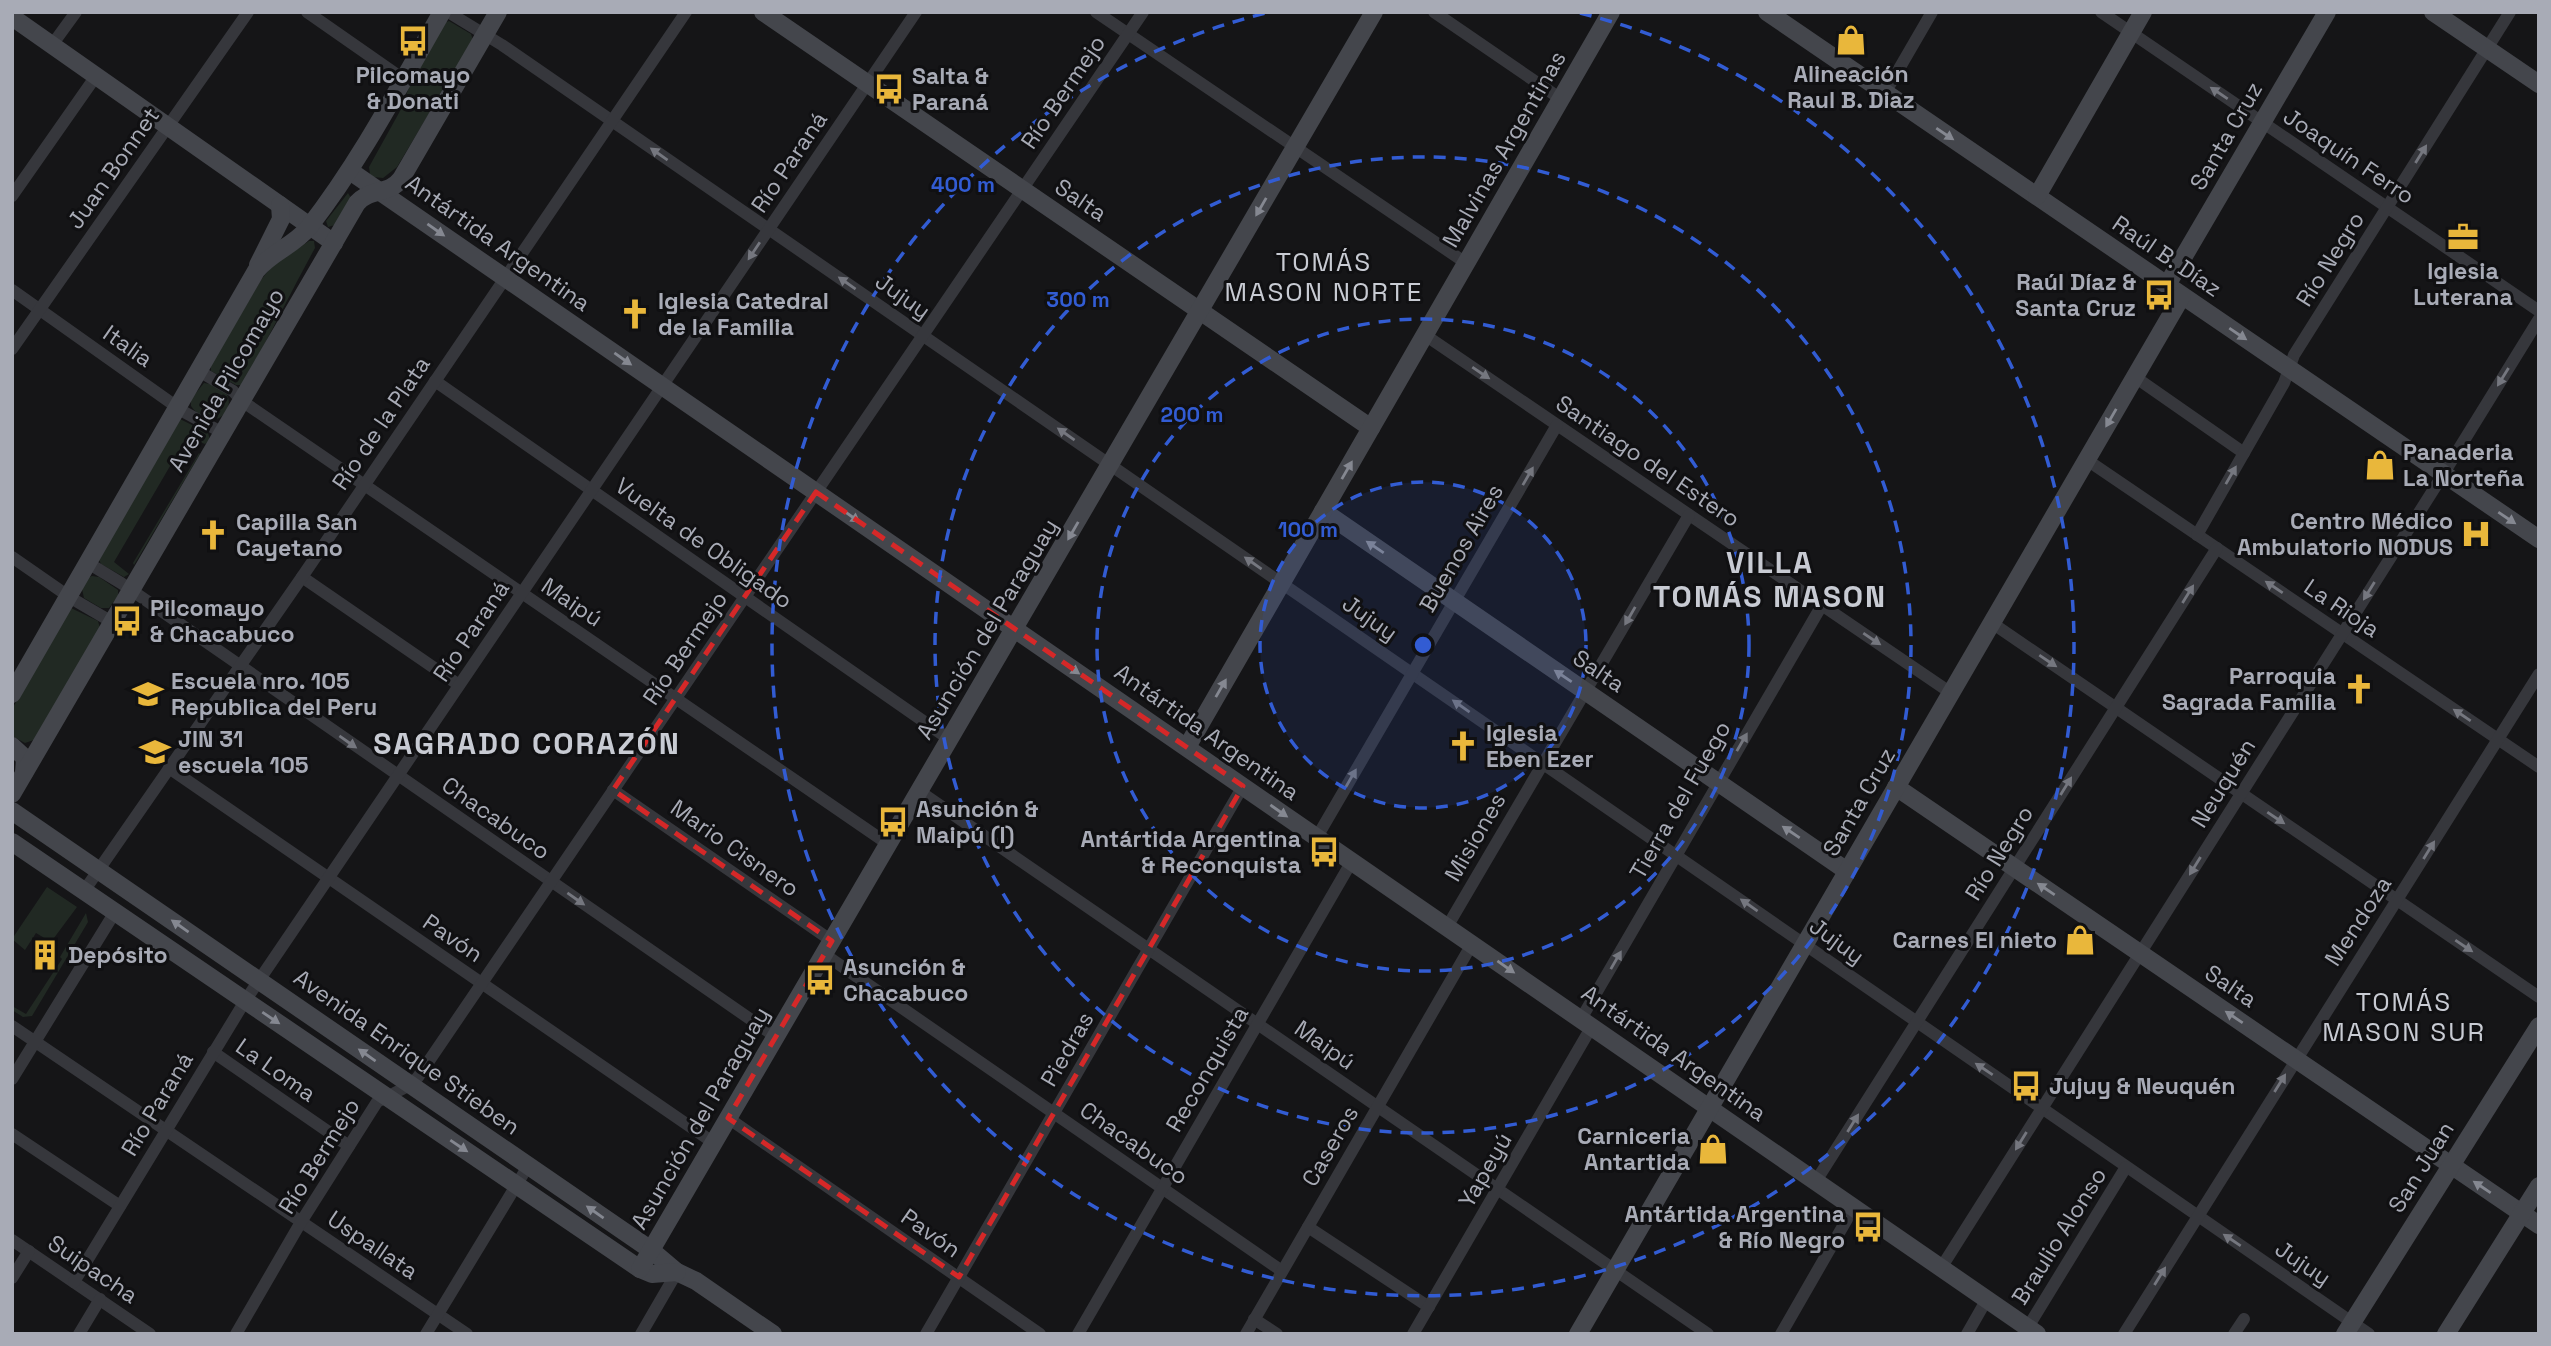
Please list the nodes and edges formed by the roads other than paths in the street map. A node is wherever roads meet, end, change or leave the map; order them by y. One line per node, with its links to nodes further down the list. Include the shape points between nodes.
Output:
1 (76, 12): 26 (street)
2 (248, 12): 36 (street, Juan Bonnet)
3 (307, 12): 29 (street)
4 (442, 12): 29 (main road, Avenida Pilcomayo)
5 (449, 12): 24 (street, Jujuy)
6 (498, 12): 24 (main road, Avenida Pilcomayo)
7 (686, 12): 34 (street, Río de la Plata)
8 (763, 12): 30 (main road, Salta)
9 (916, 12): 30 (street, Río Paraná)
10 (1096, 12): 25 (street)
11 (1143, 12): 25 (street, Río Bermejo)
12 (1374, 12): 37 (main road, Asunción del Paraguay)
13 (1434, 12): 33 (street)
14 (1611, 12): 33 (main road, Malvinas Argentinas)
15 (1767, 12): 32 (main road, Raúl B. Díaz)
16 (1932, 12): 32 (street)
17 (2101, 12): 23 (street, Joaquín Ferro)
18 (2143, 12): 23 (main road)
19 (2327, 12): 35 (main road, Santa Cruz)
20 (2433, 12): 27 (main road)
21 (2510, 12): 27 (street, Río Negro)
22 (12, 17): 26 (main road)
23 (2131, 33): 35 (street, Joaquín Ferro, one-way to 23); 42 (main road)
24 (486, 34): 34 (street, Jujuy); 40 (main road, Avenida Pilcomayo, via 401,179)
25 (1128, 34): 37 (street); 39 (street, Río Bermejo)
26 (52, 45): 28 (main road)
27 (2487, 49): 31 (main road); 44 (street, Río Negro, one-way to 27)
28 (96, 76): 36 (main road); 41 (street)
29 (403, 79): 38 (main road, Avenida Pilcomayo)
30 (867, 83): 39 (main road, Salta); 46 (street, Río Paraná)
31 (2539, 85)
32 (1885, 93): 42 (main road, Raúl B. Díaz, one-way to 42)
33 (1561, 99): 48 (main road, Malvinas Argentinas)
34 (612, 121): 46 (street, Jujuy, one-way to 34); 50 (street, Río de la Plata)
35 (2262, 123): 44 (street, Joaquín Ferro); 52 (main road, Santa Cruz)
36 (168, 126): 43 (main road); 53 (street, Juan Bonnet)
37 (1296, 148): 48 (street); 54 (main road, Asunción del Paraguay, one-way to 54)
38 (350, 170): 40 (main road, Antártida Argentina); 45 (main road, Avenida Pilcomayo)
39 (1023, 189): 54 (main road, Salta); 58 (street, Río Bermejo)
40 (380, 191): 47 (main road, Avenida Pilcomayo, via 361,198); 50 (main road, Antártida Argentina, one-way to 50)
41 (12, 196)
42 (2036, 196): 52 (main road, Raúl B. Díaz)
43 (280, 205): 45 (main road); 49 (main road, via 281,219)
44 (2387, 207): 55 (street, Joaquín Ferro); 60 (street, Río Negro)
45 (310, 225): 47 (main road); 49 (main road, Avenida Pilcomayo, via 265,260)
46 (769, 229): 58 (street, Jujuy, one-way to 46); 64 (street, Río Paraná, one-way to 64)
47 (334, 243): 65 (main road, Avenida Pilcomayo)
48 (1466, 264): 57 (main road, Malvinas Argentinas)
49 (254, 275): 61 (main road, Avenida Pilcomayo)
50 (505, 278): 63 (street, Río de la Plata); 64 (main road, Antártida Argentina, one-way to 64)
51 (12, 290): 53 (street, Italia)
52 (2174, 290): 60 (main road, Raúl B. Díaz, one-way to 60); 62 (main road, Santa Cruz)
53 (40, 309): 59 (street, Juan Bonnet); 66 (street, Italia)
54 (1201, 311): 68 (main road, Salta); 72 (main road, Asunción del Paraguay)
55 (2539, 311)
56 (2539, 319): 73 (street, Neuquén, one-way to 73)
57 (1425, 335): 67 (street, Santiago del Estero, one-way to 67); 68 (main road, Malvinas Argentinas)
58 (923, 336): 72 (street, Jujuy, one-way to 58); 76 (street, Río Bermejo)
59 (12, 349)
60 (2289, 369): 70 (street, Río Negro); 73 (main road, Raúl B. Díaz)
61 (199, 371): 65 (street, Maipú); 66 (main road, Avenida Pilcomayo)
62 (2135, 377): 70 (street); 71 (main road, Santa Cruz, one-way to 71)
63 (435, 381): 74 (street, Río de la Plata); 75 (street, Vuelta de Obligado)
64 (662, 386): 75 (street, Río Paraná); 76 (main road, Antártida Argentina)
65 (242, 401): 69 (main road, Avenida Pilcomayo); 74 (street, Maipú)
66 (178, 407): 69 (street, Italia); 83 (main road, Avenida Pilcomayo)
67 (1557, 425): 78 (street, Santiago del Estero); 90 (street, Buenos Aires, one-way to 67)
68 (1371, 428): 77 (main road, Malvinas Argentinas, one-way to 68)
69 (223, 433): 86 (main road, Avenida Pilcomayo)
70 (2244, 453): 79 (street, Río Negro, one-way to 70)
71 (2087, 460): 79 (street, La Rioja); 93 (main road, Santa Cruz)
72 (1111, 465): 85 (street, Jujuy, one-way to 72); 94 (main road, Asunción del Paraguay, one-way to 94)
73 (2443, 474): 80 (main road, Raúl B. Díaz, one-way to 80); 95 (street, Neuquén, one-way to 95)
74 (365, 485): 84 (street, Río de la Plata); 87 (street, Maipú)
75 (592, 490): 87 (street, Río Paraná); 89 (street, Vuelta de Obligado)
76 (816, 492): 89 (street, Río Bermejo); 94 (main road, Antártida Argentina, one-way to 94)
77 (1323, 511): 85 (main road, Malvinas Argentinas); 90 (main road, Salta, one-way to 77)
78 (1689, 515): 91 (street, Santiago del Estero); 100 (street, Misiones, one-way to 100)
79 (2197, 535): 81 (street, La Rioja)
80 (2539, 539)
81 (2217, 548): 95 (street, La Rioja, one-way to 81); 104 (street, Río Negro, one-way to 81)
82 (12, 557): 88 (street)
83 (88, 564): 86 (street, Chacabuco); 88 (main road, Avenida Pilcomayo)
84 (302, 577): 96 (street, Río de la Plata); 99 (street)
85 (1282, 583): 97 (street, Jujuy); 108 (main road, Malvinas Argentinas, one-way to 85)
86 (131, 592): 92 (main road, Avenida Pilcomayo); 96 (street, Chacabuco)
87 (522, 593): 99 (street, Río Paraná); 103 (street, Maipú)
88 (69, 596): 92 (street); 102 (main road, Avenida Pilcomayo)
89 (745, 597): 103 (street, Río Bermejo); 105 (street, Vuelta de Obligado)
90 (1454, 601): 97 (street, Buenos Aires); 100 (main road, Salta, one-way to 90)
91 (1822, 605): 101 (street, Santiago del Estero, one-way to 101); 114 (street, Tierra del Fuego, one-way to 91)
92 (112, 622): 112 (main road, Avenida Pilcomayo)
93 (1992, 623): 101 (main road, Santa Cruz); 104 (street, one-way to 104)
94 (1015, 629): 105 (main road, Asunción del Paraguay); 108 (main road, Antártida Argentina, one-way to 108)
95 (2342, 634): 106 (street, La Rioja, one-way to 95); 120 (street, Neuquén)
96 (239, 667): 111 (street, Río de la Plata); 113 (street, Chacabuco, one-way to 113)
97 (1412, 673): 109 (street, Jujuy, one-way to 97); 122 (street, Buenos Aires, one-way to 97)
98 (2539, 674): 106 (street, Mendoza)
99 (459, 685): 113 (street, Río Paraná)
100 (1585, 691): 109 (street, Misiones); 114 (main road, Salta)
101 (1951, 693): 116 (main road, Santa Cruz)
102 (12, 694)
103 (676, 698): 117 (street, Río Bermejo); 124 (street, Maipú)
104 (2116, 708): 120 (street); 127 (street, Río Negro, one-way to 104)
105 (949, 739): 118 (main road, Asunción del Paraguay)
106 (2498, 739): 110 (street, La Rioja); 133 (street, Mendoza, one-way to 106)
107 (12, 746): 112 (main road, via 25,758)
108 (1187, 747): 115 (main road, Antártida Argentina)
109 (1543, 763): 125 (street, Jujuy); 135 (street, Misiones)
110 (2539, 767)
111 (169, 768): 128 (street, Río de la Plata); 130 (street, Pavón)
112 (24, 773): 119 (main road, Avenida Pilcomayo)
113 (398, 776): 130 (street, Río Paraná); 131 (street, Chacabuco)
114 (1718, 783): 125 (street, Tierra del Fuego); 129 (main road, Salta, one-way to 114)
115 (1243, 786): 122 (main road, Antártida Argentina, one-way to 122); 139 (street, Piedras)
116 (1896, 787): 127 (main road, Salta); 129 (main road, Santa Cruz)
117 (613, 790): 131 (street, Río Bermejo); 138 (street, Mario Cisnero)
118 (919, 791): 124 (main road, Asunción del Paraguay); 139 (street, Maipú)
119 (12, 794)
120 (2241, 794): 133 (street, one-way to 133); 140 (street, Neuquén, one-way to 140)
121 (12, 811): 128 (main road, Avenida Enrique Stieben)
122 (1317, 837): 126 (main road, Antártida Argentina)
123 (12, 842): 132 (main road, Avenida Enrique Stieben)
124 (888, 844): 138 (main road, Asunción del Paraguay)
125 (1677, 855): 137 (street, Jujuy, one-way to 125); 145 (street, Tierra del Fuego, one-way to 125)
126 (1352, 861): 135 (main road, Antártida Argentina); 147 (street, Reconquista)
127 (2015, 867): 140 (main road, Salta, one-way to 127); 146 (street, Río Negro)
128 (99, 870): 132 (street, Río de la Plata); 141 (main road, Avenida Enrique Stieben, one-way to 128)
129 (1847, 871): 137 (main road, Santa Cruz)
130 (329, 878): 141 (street, Río Paraná); 142 (street, Pavón)
131 (551, 882): 142 (street, Río Bermejo); 150 (street, Chacabuco, one-way to 150)
132 (84, 891): 134 (main road, Avenida Enrique Stieben)
133 (2397, 900): 143 (street, one-way to 143); 153 (street, Mendoza)
134 (115, 912): 144 (main road, Avenida Enrique Stieben); 151 (street)
135 (1447, 926): 136 (main road, Antártida Argentina)
136 (1472, 944): 145 (main road, Antártida Argentina, one-way to 145); 157 (street, Caseros)
137 (1805, 945): 146 (street, Jujuy); 158 (main road, Santa Cruz)
138 (828, 947): 150 (main road, Asunción del Paraguay); 160 (street, Chacabuco)
139 (1149, 949): 147 (street, Maipú); 160 (street, Piedras)
140 (2140, 953): 153 (main road, Salta, one-way to 140); 159 (street, Neuquén)
141 (259, 981): 144 (street, Río Paraná); 155 (main road, Avenida Enrique Stieben, one-way to 141)
142 (482, 983): 155 (street, Río Bermejo); 164 (street, Pavón)
143 (2539, 997)
144 (246, 1001): 152 (street, Río Paraná); 156 (main road, Avenida Enrique Stieben, one-way to 156)
145 (1587, 1023): 158 (main road, Antártida Argentina); 173 (street, Yapeyú)
146 (1916, 1023): 159 (street, Jujuy, one-way to 146); 169 (street, Río Negro, one-way to 146)
147 (1257, 1024): 157 (street, Maipú); 172 (street, Reconquista)
148 (12, 1026): 151 (street, Uspallata)
149 (2539, 1026): 166 (main road, San Juan)
150 (776, 1037): 161 (main road, Asunción del Paraguay)
151 (34, 1041): 154 (street); 162 (street, Uspallata)
152 (213, 1052): 162 (street, Río Paraná); 165 (street, La Loma)
153 (2295, 1059): 166 (main road, Salta); 177 (street, Mendoza, one-way to 153)
154 (12, 1079)
155 (410, 1085): 156 (street, Río Bermejo); 167 (main road, Avenida Enrique Stieben)
156 (386, 1096): 165 (street, Río Bermejo, via 377,1102); 170 (main road, Avenida Enrique Stieben, one-way to 170)
157 (1377, 1106): 173 (street, Maipú); 180 (street, Caseros)
158 (1710, 1108): 169 (main road, Antártida Argentina); 186 (main road, Santa Cruz)
159 (2042, 1109): 168 (street, Jujuy); 184 (street, Neuquén, one-way to 184)
160 (1054, 1113): 172 (street, Chacabuco); 189 (street, Piedras)
161 (728, 1118): 164 (main road, Asunción del Paraguay); 189 (street, Pavón)
162 (166, 1130): 174 (street, Río Paraná); 178 (street, Uspallata)
163 (12, 1134): 174 (street)
164 (714, 1143): 182 (main road, Asunción del Paraguay)
165 (349, 1146): 178 (street, Río Bermejo)
166 (2451, 1165): 176 (main road, Salta, one-way to 166); 198 (main road, San Juan)
167 (528, 1166): 170 (street); 182 (main road, Avenida Enrique Stieben, one-way to 167)
168 (2126, 1167): 177 (street, Jujuy); 199 (street, Braulio Alonso)
169 (1816, 1181): 175 (main road, Antártida Argentina)
170 (516, 1185): 185 (main road, Avenida Enrique Stieben); 195 (street)
171 (2539, 1186): 176 (main road)
172 (1162, 1188): 187 (street, Chacabuco); 209 (street, Reconquista)
173 (1497, 1189): 186 (street, Maipú); 194 (street, Yapeyú)
174 (120, 1206): 191 (street, Río Paraná)
175 (1854, 1208): 184 (main road, Antártida Argentina); 215 (street)
176 (2522, 1213): 179 (main road, Salta); 220 (main road)
177 (2197, 1216): 198 (street, Jujuy, one-way to 177); 217 (street, Mendoza, one-way to 177)
178 (302, 1222): 195 (street, Uspallata); 202 (street, Río Bermejo)
179 (2539, 1225)
180 (1308, 1227): 187 (street, Caseros); 194 (street)
181 (12, 1240): 183 (street, Suipacha)
182 (651, 1250): 185 (main road, Asunción del Paraguay); 188 (main road, Avenida Enrique Stieben)
183 (29, 1251): 190 (street); 191 (street, Suipacha)
184 (1941, 1268): 193 (main road, Antártida Argentina)
185 (640, 1269): 188 (main road, via 652,1274)
186 (1615, 1270): 213 (main road, Santa Cruz); 214 (street, Maipú)
187 (1282, 1271): 196 (street, Caseros)
188 (677, 1272): 205 (street); 206 (main road, Avenida Enrique Stieben)
189 (959, 1277): 207 (street, Piedras); 208 (street, Pavón)
190 (12, 1278)
191 (74, 1282): 192 (street, Suipacha)
192 (100, 1299): 200 (street); 201 (street, Suipacha)
193 (1987, 1299): 199 (main road, Antártida Argentina); 216 (street)
194 (1429, 1307): 212 (street, Yapeyú)
195 (438, 1314): 203 (street); 204 (street, Uspallata)
196 (1255, 1319): 210 (street, Caseros); 211 (street)
197 (2244, 1319): 218 (street)
198 (2349, 1328): 219 (street, Jujuy)
199 (2032, 1331)
200 (79, 1334)
201 (150, 1334)
202 (236, 1334)
203 (426, 1334)
204 (467, 1334)
205 (640, 1334)
206 (773, 1334)
207 (926, 1334)
208 (1041, 1334)
209 (1078, 1334)
210 (1246, 1334)
211 (1277, 1334)
212 (1413, 1334)
213 (1578, 1334)
214 (1708, 1334)
215 (1781, 1334)
216 (1967, 1334)
217 (2124, 1334)
218 (2234, 1334)
219 (2369, 1334)
220 (2446, 1334)

